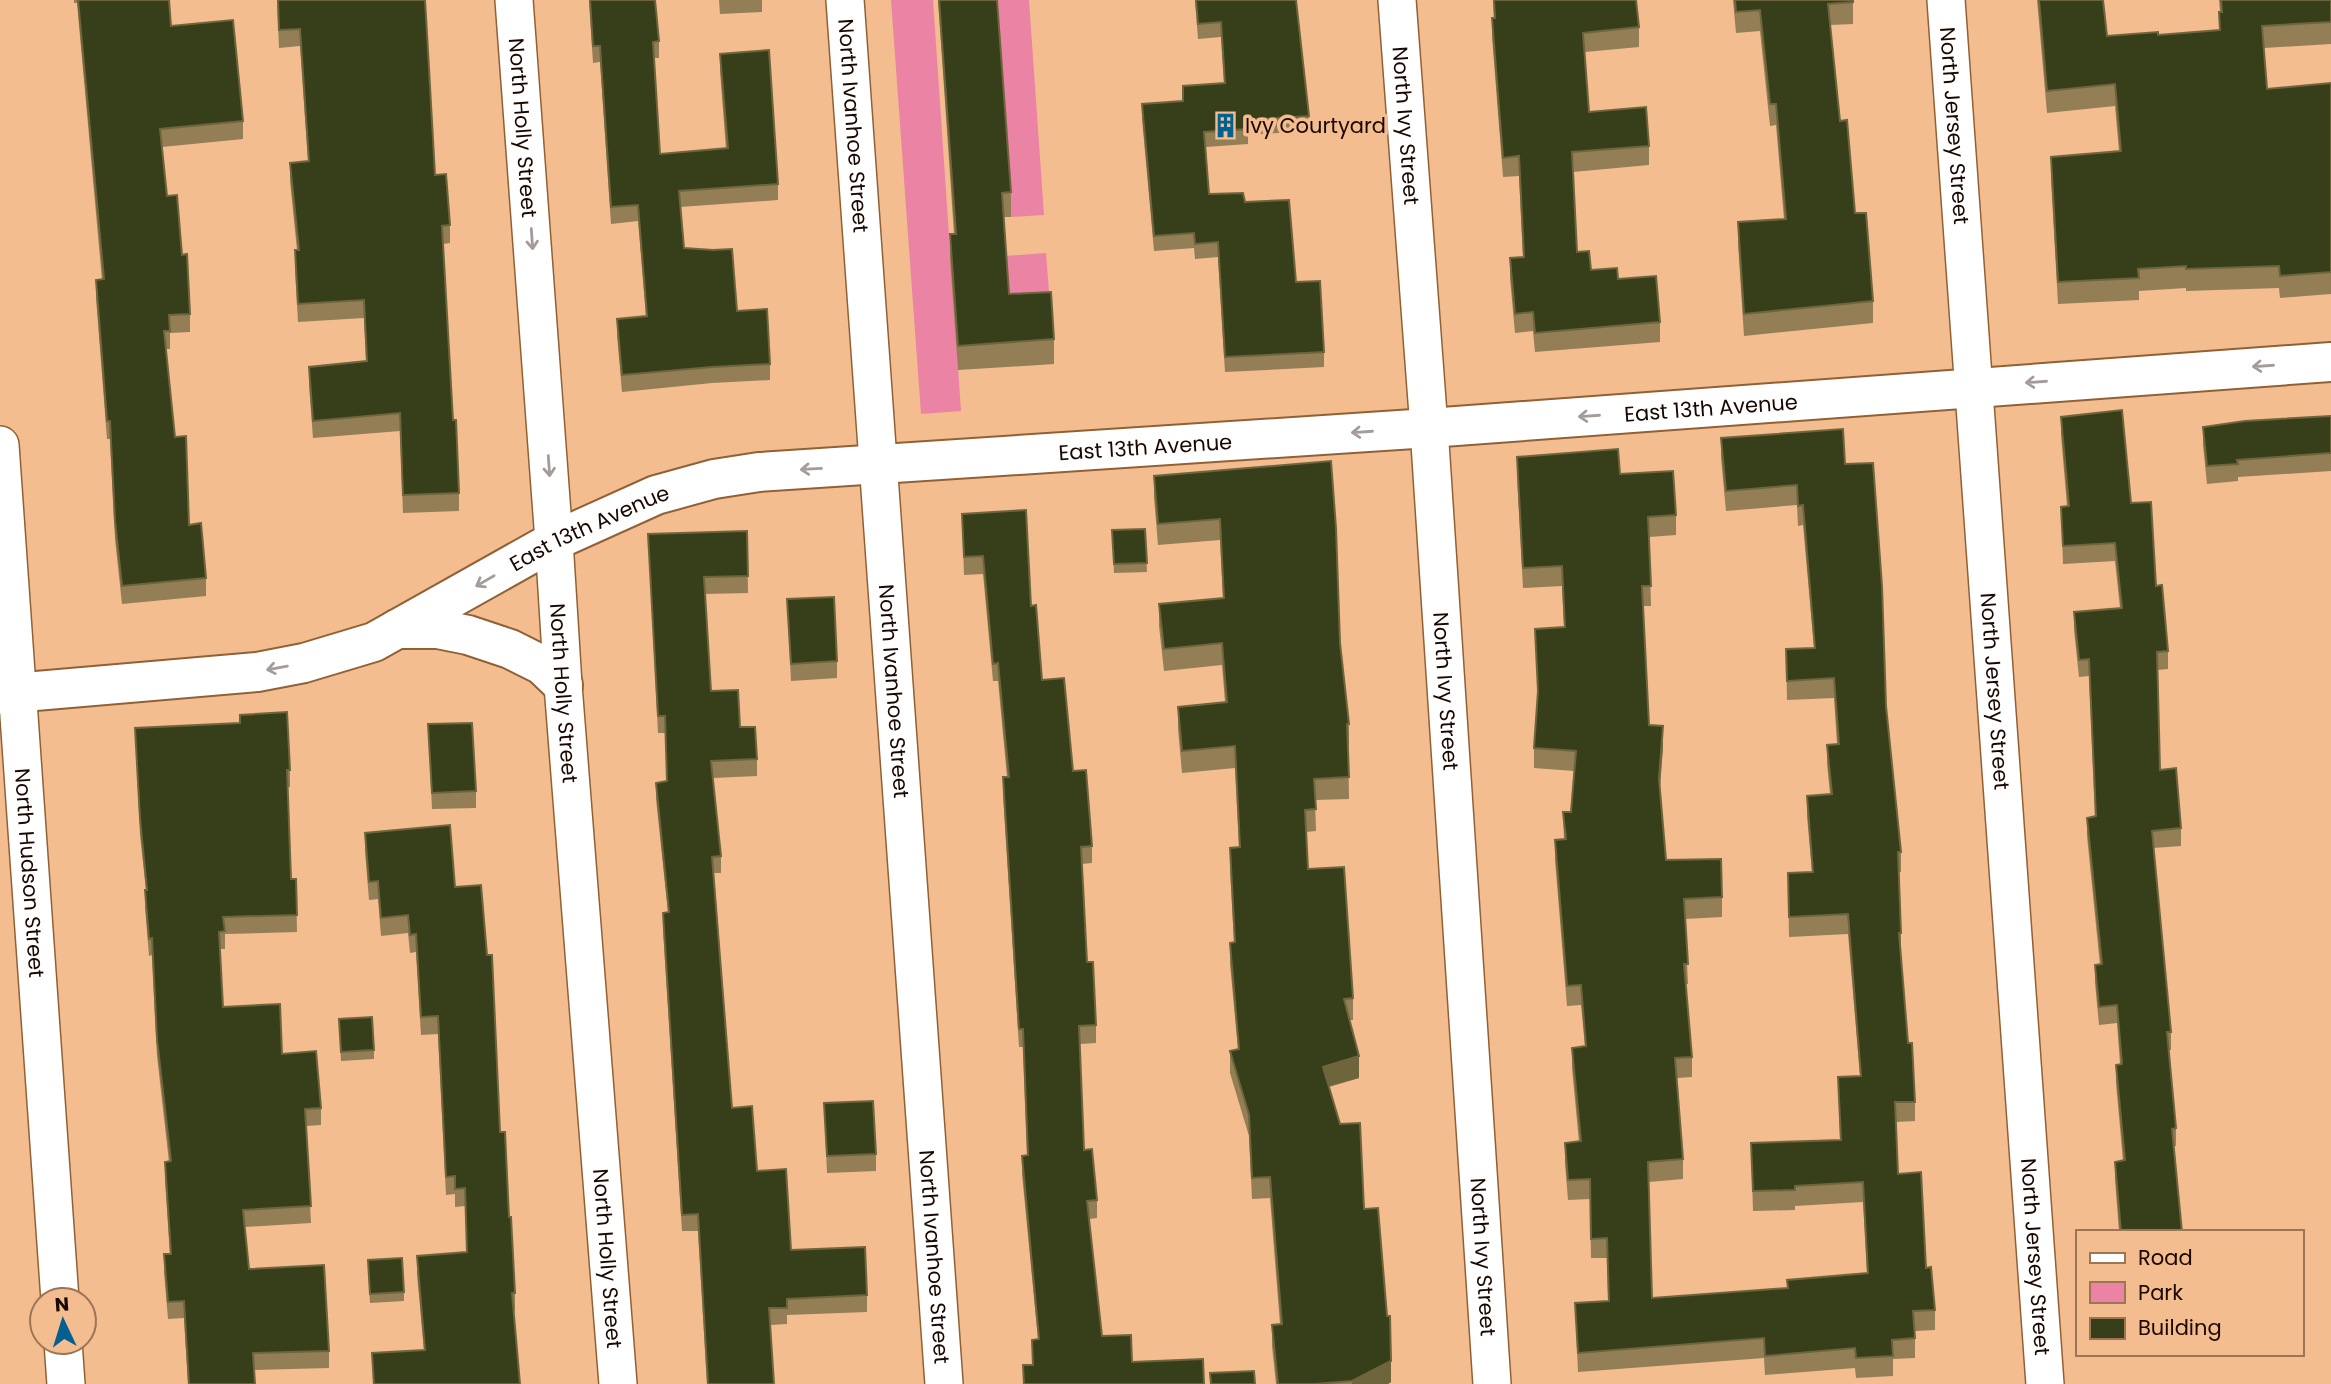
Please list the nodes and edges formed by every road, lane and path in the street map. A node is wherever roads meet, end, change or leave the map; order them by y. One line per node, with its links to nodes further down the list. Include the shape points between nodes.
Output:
1 (514, 0): 10 (street, North Holly Street, one-way to 10)
2 (845, 0): 9 (street, North Ivanhoe Street)
3 (1397, 0): 7 (street, North Ivy Street)
4 (1946, 0): 6 (street, North Jersey Street)
5 (2331, 362): 6 (main road, East 13th Avenue, one-way to 6)
6 (1973, 387): 7 (main road, East 13th Avenue, one-way to 7); 20 (street, North Jersey Street)
7 (1429, 428): 9 (main road, East 13th Avenue, one-way to 9); 19 (street, North Ivy Street)
8 (0, 445): 13 (street, North Hudson Street)
9 (879, 466): 10 (main road, East 13th Avenue, one-way to 10, via 759,472 702,481 656,495); 18 (street, North Ivanhoe Street)
10 (554, 541): 11 (main road, East 13th Avenue, one-way to 11); 12 (street, North Holly Street)
11 (397, 629): 12 (main road, via 468,635 542,665); 13 (main road, East 13th Avenue, one-way to 13, via 374,642 257,672)
12 (563, 684): 17 (street, North Holly Street)
13 (9, 693): 14 (street, North Hudson Street)
14 (59, 1286)
15 (64, 1356): 16 (street)
16 (66, 1384)
17 (618, 1384)
18 (944, 1384)
19 (1492, 1384)
20 (2045, 1384)

